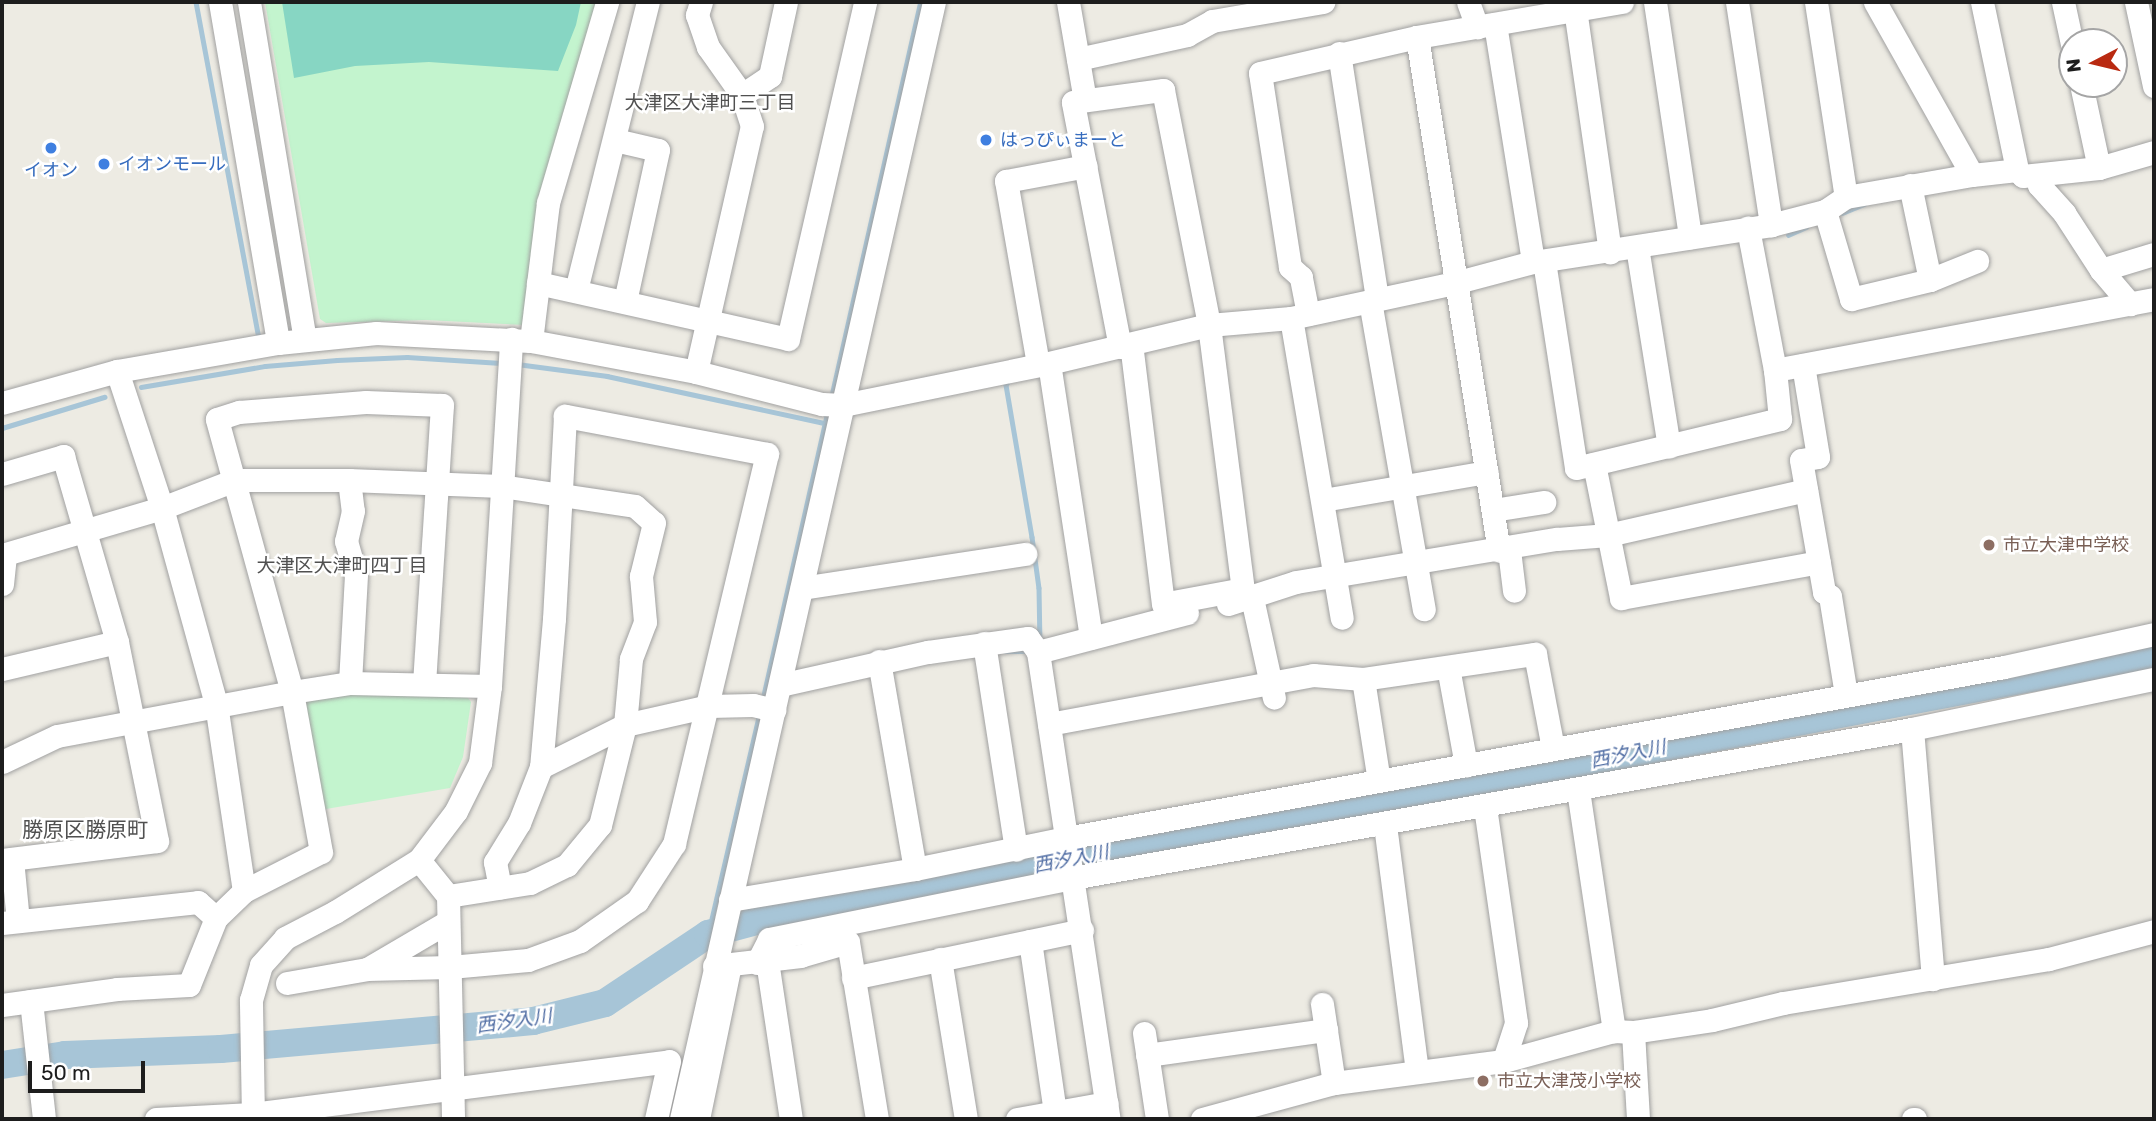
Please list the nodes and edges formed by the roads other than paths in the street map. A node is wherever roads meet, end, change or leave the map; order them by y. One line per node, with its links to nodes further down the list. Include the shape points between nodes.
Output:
1 (220, 2): 62 (street)
2 (250, 2): 60 (street)
3 (607, 2): 50 (street, via 548,203)
4 (648, 2): 31 (street)
5 (701, 2): 28 (street, via 697,15 708,47)
6 (786, 2): 28 (street, via 770,76)
7 (865, 2): 58 (street, via 788,339)
8 (934, 2): 70 (street)
9 (1068, 2): 26 (street)
10 (1323, 2): 21 (street)
11 (1468, 2): 22 (street)
12 (1622, 2): 20 (street)
13 (1655, 2): 42 (street)
14 (1743, 2): 40 (street)
15 (1816, 2): 38 (street)
16 (1875, 2): 36 (street)
17 (1982, 2): 35 (street)
18 (2063, 2): 23 (street)
19 (2136, 2): 27 (street)
20 (1575, 9): 22 (street); 44 (street)
21 (1211, 12): 26 (street, via 1187,35)
22 (1486, 25): 24 (street); 47 (street)
23 (2069, 28)
24 (1417, 37): 25 (street); 51 (street)
25 (1339, 53): 54 (street); 57 (street, via 1260,73 1290,267 1301,277)
26 (1078, 59): 30 (street)
27 (2154, 86)
28 (743, 95): 58 (street, via 752,126)
29 (2084, 98): 34 (street)
30 (1085, 100): 33 (street, via 1073,102); 59 (street, via 1163,90)
31 (615, 140): 52 (street); 55 (street, via 658,150)
32 (2154, 152): 34 (street)
33 (1086, 166): 63 (street); 64 (street, via 1006,181)
34 (2099, 168): 35 (street)
35 (2028, 172): 36 (street); 48 (street, via 2064,213)
36 (1972, 175): 37 (street)
37 (1910, 185): 38 (street); 49 (street)
38 (1846, 197): 39 (street)
39 (1825, 211): 40 (street); 49 (street, via 1851,299)
40 (1771, 225): 41 (street)
41 (1748, 228): 42 (street); 66 (street)
42 (1690, 237): 43 (street)
43 (1637, 247): 44 (street); 71 (street)
44 (1610, 252): 47 (street)
45 (2154, 254): 48 (street)
46 (1977, 261): 49 (street)
47 (1539, 262): 51 (street); 72 (street, via 1576,468)
48 (2101, 270): 56 (street)
49 (1930, 280)
50 (538, 283): 52 (street); 61 (street)
51 (1454, 283): 54 (street); 73 (street)
52 (576, 290): 55 (street)
53 (2154, 299): 56 (street)
54 (1374, 300): 57 (street); 79 (street)
55 (625, 301): 58 (street)
56 (2130, 304): 65 (street)
57 (1299, 316): 59 (street); 82 (street)
58 (708, 320): 68 (street)
59 (1209, 325): 63 (street); 63 (street, via 1243,589 1163,604)
60 (305, 339): 61 (street, via 376,333); 62 (street)
61 (521, 340): 68 (street); 78 (street)
62 (278, 343): 67 (street)
63 (1126, 346): 64 (street)
64 (1044, 363): 70 (street); 101 (street)
65 (1803, 365): 66 (street); 80 (street, via 1818,457 1801,460)
66 (1775, 370): 71 (street, via 1780,419)
67 (117, 372): 69 (street); 84 (street)
68 (696, 372): 70 (street)
69 (2, 403)
70 (832, 405): 95 (street)
71 (1669, 446): 72 (street)
72 (1594, 464): 87 (street)
73 (1487, 472): 79 (street); 85 (street)
74 (2, 474): 86 (street, via 63,456)
75 (235, 480): 76 (street); 77 (street, via 217,419 239,412 366,402 442,405); 84 (street); 115 (street)
76 (349, 480): 77 (street); 110 (street, via 353,511 346,541 356,575)
77 (436, 483): 78 (street); 111 (street)
78 (500, 486): 81 (street); 112 (street)
79 (1404, 486): 82 (street); 92 (street)
80 (1805, 489): 87 (street); 91 (street)
81 (561, 493): 118 (street, via 565,416 767,454); 122 (street, via 635,506 654,523 641,576 645,622 631,659); 127 (street)
82 (1323, 500): 93 (street)
83 (1544, 502): 85 (street)
84 (162, 508): 86 (street); 117 (street)
85 (1493, 510): 88 (street)
86 (85, 529): 90 (street); 102 (street)
87 (1608, 536): 88 (street, via 1557,539); 91 (street, via 1621,598)
88 (1504, 550): 92 (street); 96 (street)
89 (1025, 554): 95 (street)
90 (3, 555): 94 (street)
91 (1819, 562): 116 (street, via 1824,592 1830,596)
92 (1417, 563): 93 (street); 98 (street)
93 (1336, 576): 97 (street, via 1296,582); 99 (street)
94 (2, 584)
95 (802, 588): 113 (street)
96 (1514, 592)
97 (1252, 598): 101 (street); 114 (street)
98 (1423, 609)
99 (1342, 618)
100 (2154, 634): 116 (street)
101 (1091, 638): 104 (street)
102 (117, 642): 107 (street); 120 (street)
103 (984, 643): 104 (street); 105 (street); 133 (street)
104 (1033, 645): 121 (street)
105 (879, 661): 113 (street); 136 (street)
106 (1448, 667): 108 (street); 124 (street, via 1535,654); 126 (street)
107 (2, 669)
108 (1363, 679): 114 (street, via 1313,675); 128 (street)
109 (2154, 679): 123 (street)
110 (350, 683): 111 (street); 115 (street)
111 (424, 683): 112 (street)
112 (490, 685): 135 (street, via 486,737 474,778 444,830)
113 (780, 685): 119 (street)
114 (1272, 691): 121 (street)
115 (292, 692): 117 (street); 139 (street, via 321,852)
116 (1846, 695): 124 (street)
117 (216, 704): 120 (street); 139 (street)
118 (709, 706): 119 (street); 122 (street); 151 (street, via 674,844 637,901 580,941 541,956)
119 (764, 707): 141 (street)
120 (133, 720): 125 (street, via 57,736); 134 (street, via 157,841)
121 (1049, 724): 132 (street)
122 (625, 725): 127 (street); 138 (street, via 600,825 567,865 530,883)
123 (1912, 729): 129 (street); 154 (street)
124 (1553, 748): 126 (street)
125 (2, 762)
126 (1466, 765): 128 (street)
127 (541, 767): 138 (street, via 519,823 495,862)
128 (1379, 780): 132 (street)
129 (1578, 790): 130 (street); 160 (street)
130 (1485, 807): 131 (street); 161 (street, via 1516,1023)
131 (1385, 825): 137 (street); 162 (street)
132 (1066, 838): 133 (street); 137 (street)
133 (1016, 850): 136 (street)
134 (7, 860): 143 (street)
135 (419, 860): 140 (street); 167 (street, via 297,930 271,950 261,965 252,988)
136 (915, 869): 141 (street)
137 (1072, 878): 145 (street); 149 (street, via 769,939)
138 (500, 888): 140 (street)
139 (244, 891): 142 (street)
140 (448, 896): 144 (street)
141 (730, 900): 150 (street)
142 (216, 918): 143 (street, via 198,902); 156 (street, via 189,985 117,989)
143 (10, 922)
144 (447, 922): 151 (street); 152 (street)
145 (1082, 930): 147 (street); 165 (street)
146 (2154, 931): 154 (street, via 2049,959)
147 (1030, 941): 148 (street); 166 (street)
148 (940, 959): 153 (street); 176 (street)
149 (762, 962): 150 (street); 153 (street, via 848,942); 174 (street)
150 (722, 966): 172 (street); 173 (street)
151 (450, 967): 152 (street); 164 (street)
152 (366, 969): 155 (street)
153 (853, 978): 175 (street)
154 (1933, 979): 160 (street, via 1783,1003 1713,1020)
155 (287, 983)
156 (31, 1002): 158 (street); 168 (street)
157 (1322, 1004): 159 (street)
158 (2, 1005)
159 (1326, 1030): 163 (street); 178 (street, via 1145,1044)
160 (1623, 1031): 161 (street); 180 (street)
161 (1503, 1061): 162 (street)
162 (1417, 1071): 163 (street)
163 (1334, 1083): 179 (street)
164 (452, 1091): 167 (street); 170 (street); 171 (street, via 670,1061)
165 (1108, 1111): 166 (street)
166 (1055, 1112): 177 (street)
167 (252, 1116): 169 (street)
168 (44, 1119)
169 (156, 1119)
170 (453, 1119)
171 (656, 1119)
172 (681, 1119)
173 (698, 1119)
174 (790, 1119)
175 (877, 1119)
176 (967, 1119)
177 (1017, 1119)
178 (1157, 1119)
179 (1202, 1119)
180 (1638, 1119)

